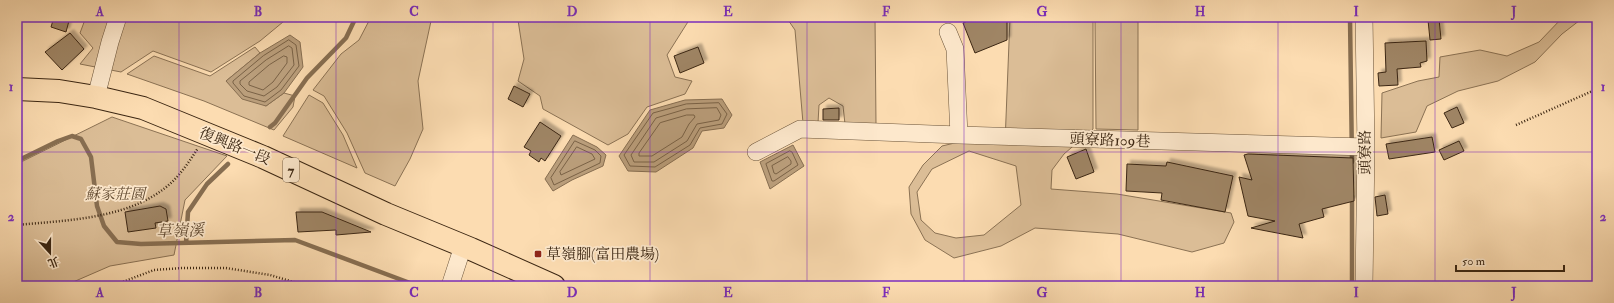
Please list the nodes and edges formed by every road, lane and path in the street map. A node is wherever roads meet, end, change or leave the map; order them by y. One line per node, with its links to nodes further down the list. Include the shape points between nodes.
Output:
1 (118, 17): 6 (street)
2 (1364, 17): 10 (street, 頭寮路)
3 (948, 32): 9 (street, via 955,49)
4 (17, 89): 6 (main road, 復興路一段 / 7, via 59,91)
5 (1597, 89): 7 (path)
6 (96, 97): 8 (main road, 復興路一段 / 7, via 143,108)
7 (1516, 125)
8 (207, 134): 12 (path, via 174,180 157,194 136,205 75,220); 13 (main road, 復興路一段 / 7)
9 (959, 135): 10 (street, 頭寮路109巷); 11 (street, 頭寮路109巷, via 800,129)
10 (1366, 147): 18 (street, 頭寮路)
11 (756, 152)
12 (17, 225)
13 (463, 246): 14 (street); 17 (main road, 復興路一段 / 7)
14 (452, 281)
15 (112, 286): 16 (path, via 154,270 182,268 226,268 270,275)
16 (307, 286)
17 (554, 286)
18 (1364, 286)

